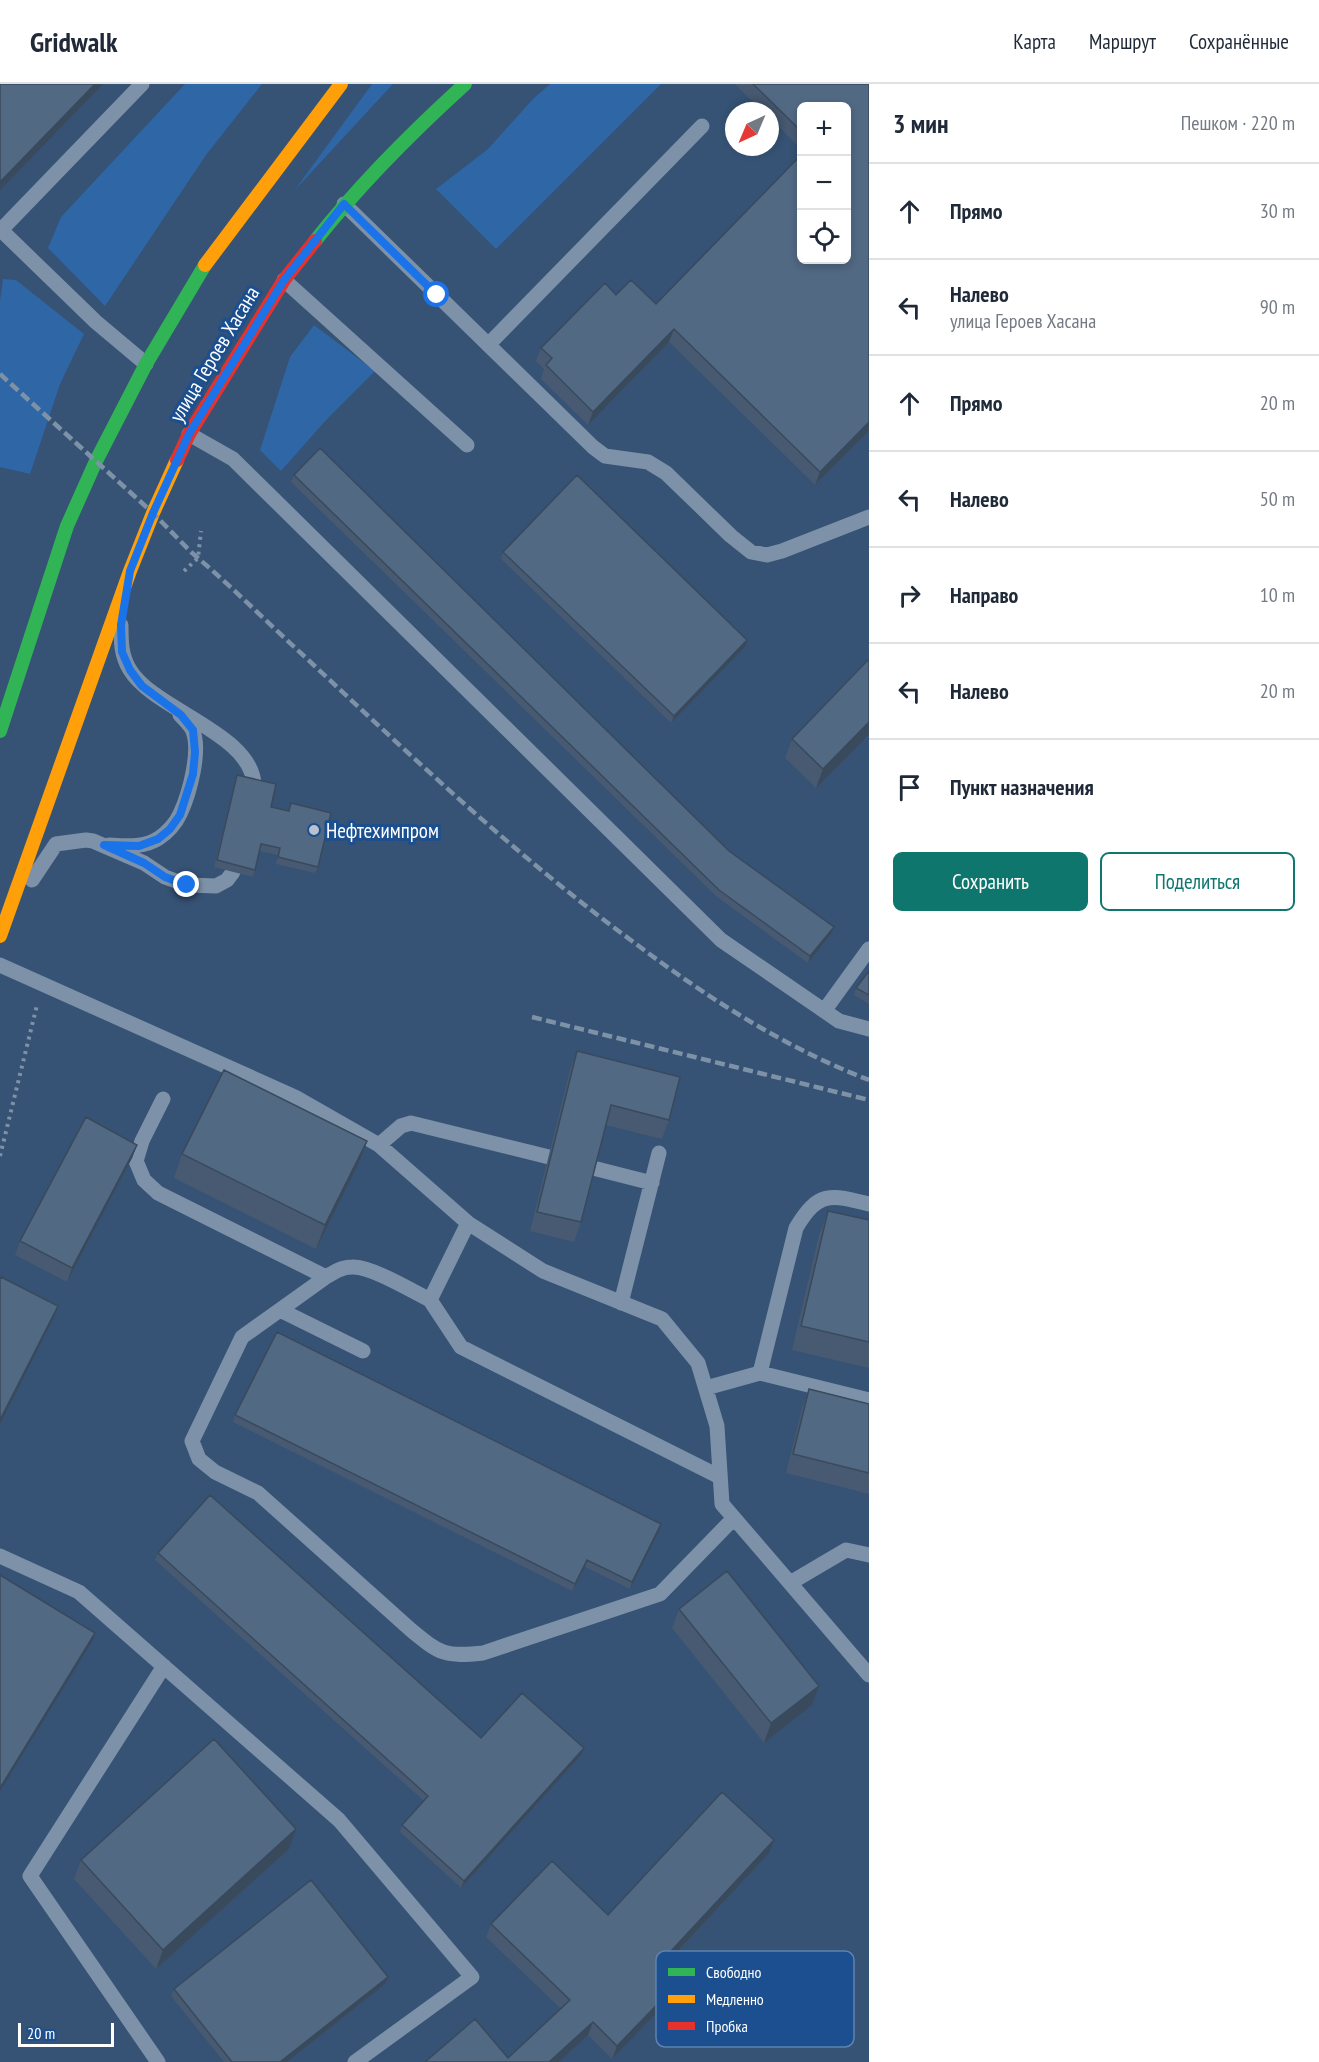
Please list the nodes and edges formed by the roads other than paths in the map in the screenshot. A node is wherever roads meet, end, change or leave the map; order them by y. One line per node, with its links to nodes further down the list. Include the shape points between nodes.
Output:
1 (142, 84): 6 (lane)
2 (341, 84): 9 (main road, via 200,272)
3 (465, 84): 5 (main road, улица Героев Хасана, via 407,137)
4 (702, 126): 8 (lane)
5 (344, 204): 7 (main road, улица Героев Хасана); 8 (lane)
6 (0, 231): 9 (lane)
7 (284, 280): 10 (main road, улица Героев Хасана); 11 (lane)
8 (488, 345): 12 (lane, via 593,447 605,456 648,462 666,473 751,552 767,555 782,551)
9 (146, 364): 15 (main road, via 67,526)
10 (189, 434): 13 (main road, улица Героев Хасана); 22 (lane, via 233,459 721,940)
11 (467, 444)
12 (869, 517)
13 (130, 571): 14 (lane, via 121,625 122,652 130,670); 19 (main road, улица Героев Хасана)
14 (151, 691): 16 (lane, via 241,755 254,777); 17 (lane, via 193,730 193,774 180,815 158,839 139,846)
15 (0, 731)
16 (254, 786)
17 (104, 845): 18 (lane, via 187,885 216,886); 19 (lane, via 86,840 56,844)
18 (233, 872)
19 (2, 931)
20 (869, 949): 22 (lane)
21 (0, 965): 25 (lane, via 296,1097)
22 (824, 1011): 23 (lane, via 839,1021)
23 (869, 1029)
24 (163, 1099): 32 (lane, via 136,1161 144,1180 158,1193)
25 (379, 1145): 27 (lane, via 401,1126 411,1123); 31 (lane)
26 (659, 1153): 29 (lane)
27 (549, 1157)
28 (593, 1168): 29 (lane)
29 (652, 1183): 34 (lane)
30 (869, 1204): 37 (lane, via 823,1198 808,1209 796,1228)
31 (468, 1223): 33 (lane); 34 (lane, via 543,1271)
32 (326, 1277): 33 (lane, via 353,1266); 35 (lane)
33 (430, 1300): 40 (lane, via 461,1347)
34 (621, 1303): 38 (lane, via 662,1319 698,1363)
35 (280, 1310): 36 (lane); 41 (lane, via 242,1337 192,1441 199,1459 215,1472 258,1493 437,1651 460,1656 483,1653 660,1594)
36 (363, 1351)
37 (760, 1373): 38 (lane); 39 (lane)
38 (706, 1388): 40 (lane, via 717,1426)
39 (869, 1400)
40 (720, 1477): 41 (lane, via 722,1504)
41 (734, 1518): 44 (lane)
42 (869, 1556): 44 (lane, via 846,1550)
43 (0, 1557): 45 (lane, via 80,1592)
44 (790, 1583): 46 (lane)
45 (164, 1666): 47 (lane, via 30,1876); 48 (lane, via 339,1820 472,1977)
46 (869, 1674)
47 (158, 2062)
48 (355, 2062)

